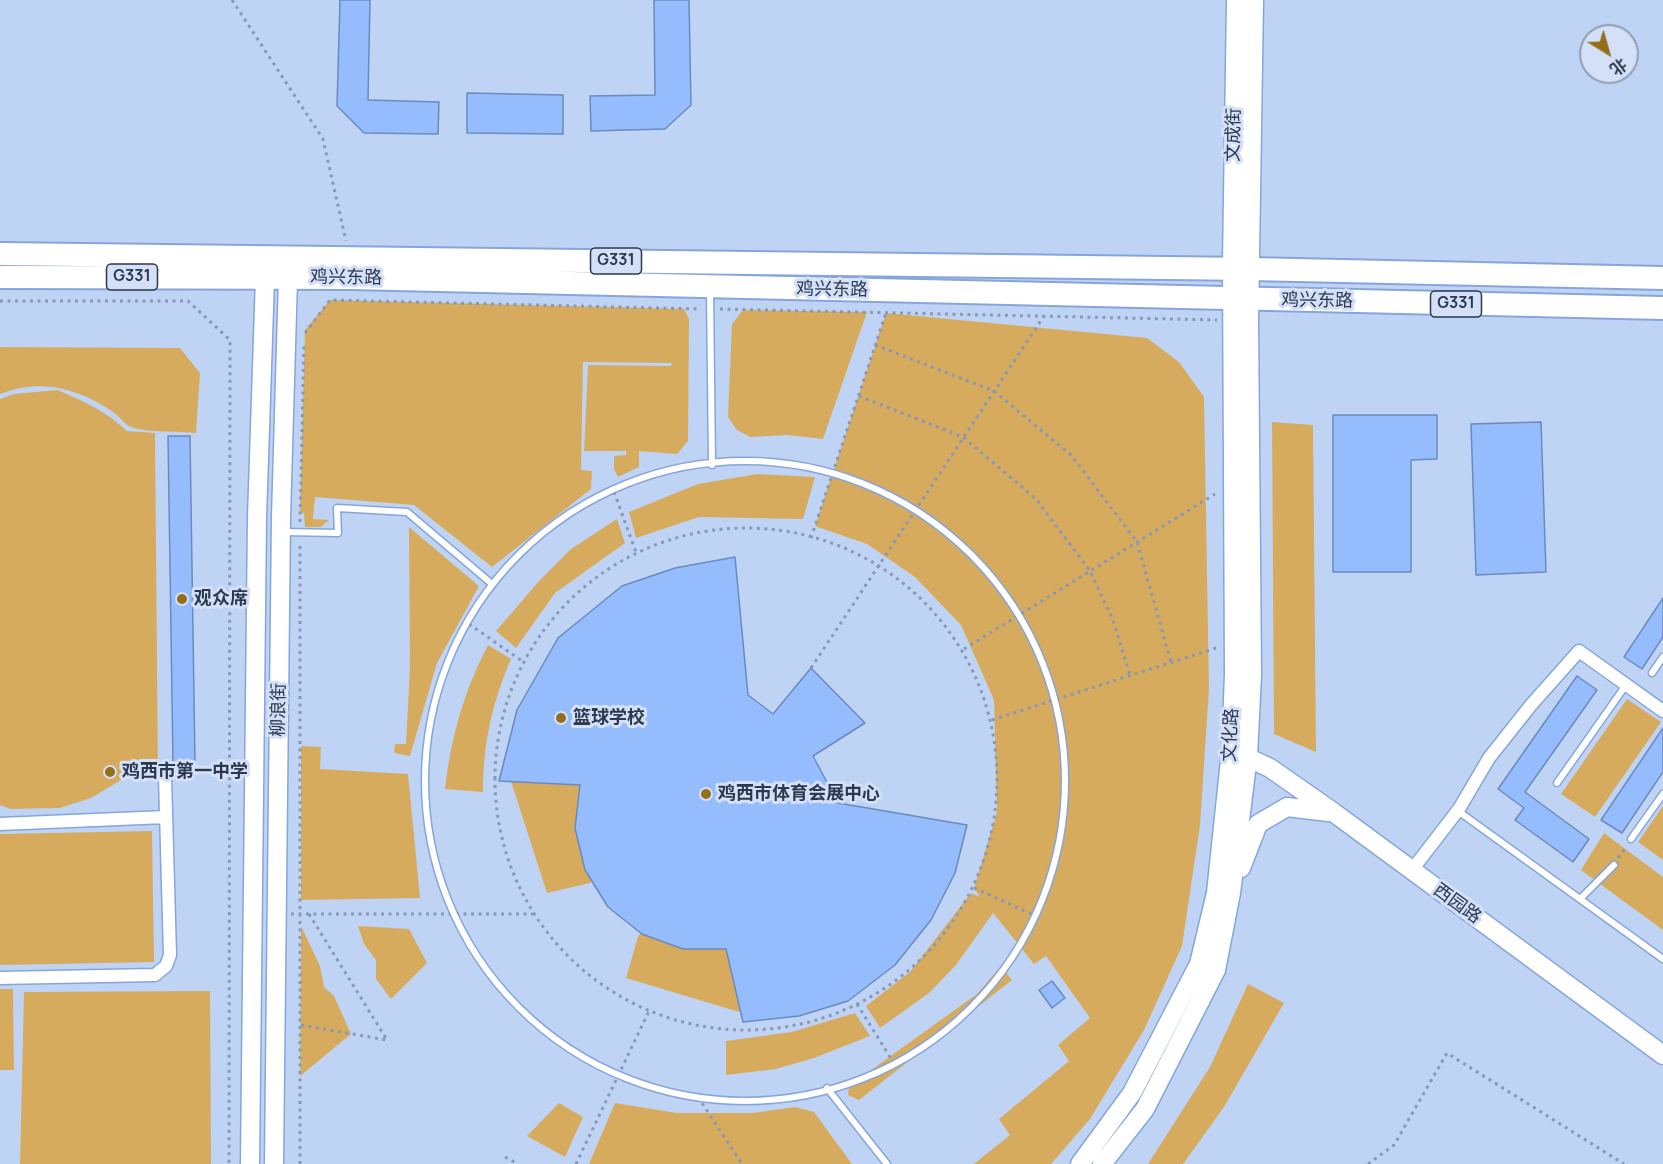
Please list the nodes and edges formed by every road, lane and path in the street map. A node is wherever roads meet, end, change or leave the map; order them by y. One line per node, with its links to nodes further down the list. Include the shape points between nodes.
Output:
1 (232, 0): 5 (path, via 323,139)
2 (1236, 0): 7 (main road, 文成街)
3 (1254, 0): 7 (main road, 文成街)
4 (0, 254): 6 (highway, 鸡兴东路 / G331)
5 (350, 257): 6 (highway, 鸡兴东路 / G331); 7 (highway, 鸡兴东路 / G331)
6 (284, 268): 9 (highway, 鸡兴东路 / G331); 11 (highway, 鸡兴东路 / G331); 27 (main road, 柳浪街)
7 (1241, 270): 10 (highway, 鸡兴东路 / G331); 13 (main road, 文化路)
8 (0, 277): 9 (highway, 鸡兴东路 / G331)
9 (264, 278): 80 (main road, 柳浪街, via 257,517)
10 (1663, 278)
11 (710, 286): 13 (highway, 鸡兴东路 / G331); 15 (lane)
12 (0, 302): 79 (path, via 188,302 230,340)
13 (1239, 306): 14 (highway, 鸡兴东路 / G331); 17 (path); 48 (main road, 文化路, via 1234,674); 48 (main road, 文化路, via 1252,675)
14 (1663, 308)
15 (710, 309): 16 (path); 22 (lane); 28 (path, via 330,300 305,330)
16 (886, 313): 17 (path); 18 (path)
17 (1044, 316): 19 (path)
18 (875, 345): 19 (path); 20 (path)
19 (994, 391): 21 (path); 30 (path, via 1072,456)
20 (858, 396): 21 (path); 23 (path)
21 (963, 438): 26 (path); 32 (path, via 1036,499)
22 (712, 465): 23 (lane, via 771,460); 24 (lane, via 670,468)
23 (833, 475): 26 (lane, via 870,484); 29 (path)
24 (614, 492): 31 (path); 33 (lane, via 576,507)
25 (1215, 494): 30 (path)
26 (913, 510): 34 (lane, via 956,536); 41 (path)
27 (281, 532): 28 (lane); 62 (main road, 柳浪街)
28 (300, 532): 33 (lane, via 338,533 337,508 407,512); 63 (path)
29 (811, 538): 31 (path, via 760,526 680,535); 37 (path, via 838,543 908,584)
30 (1137, 542): 32 (path); 39 (path)
31 (637, 555): 40 (path, via 606,569 547,624)
32 (1090, 571): 34 (path); 43 (path, via 1113,620)
33 (492, 584): 35 (lane)
34 (1021, 614): 37 (path); 45 (lane)
35 (469, 624): 40 (path); 65 (lane, via 447,660 423,769 437,879)
36 (1216, 648): 39 (path)
37 (964, 649): 47 (path)
38 (1663, 657): 42 (lane)
39 (1171, 662): 43 (path)
40 (525, 663): 66 (path, via 507,694 493,773 503,853)
41 (812, 668)
42 (1652, 673)
43 (1130, 675): 45 (path)
44 (1627, 685): 46 (street); 50 (lane); 52 (street, via 1579,651 1531,705)
45 (1056, 698): 47 (path); 67 (lane, via 1066,808 1042,907)
46 (1663, 711)
47 (992, 721): 59 (path, via 997,812)
48 (1240, 753): 53 (main road, 西园路); 60 (main road, 文化路); 87 (main road, 文化路, via 1216,893 1199,964 1132,1093)
49 (165, 777): 54 (street)
50 (1557, 783)
51 (1663, 794): 56 (lane)
52 (1458, 810): 58 (street); 61 (lane)
53 (1333, 812): 58 (main road, 西园路); 60 (main road, via 1287,807 1258,824)
54 (166, 818): 55 (street); 69 (street, via 170,955 166,966 155,975)
55 (0, 824)
56 (1631, 839): 57 (path)
57 (1614, 865): 61 (lane)
58 (1412, 870): 73 (main road, 西园路)
59 (974, 888): 67 (path); 70 (path, via 918,965)
60 (1231, 893): 88 (main road, 文化路, via 1216,970 1145,1109)
61 (1580, 898): 68 (lane)
62 (276, 914): 63 (path); 81 (main road, 柳浪街)
63 (301, 914): 64 (path); 72 (path)
64 (309, 914): 65 (path); 72 (path, via 387,1040)
65 (455, 914): 66 (path); 75 (lane, via 489,978 571,1053)
66 (532, 914): 71 (path, via 538,926 595,983)
67 (1036, 916): 74 (lane, via 981,1000)
68 (1663, 959)
69 (0, 978)
70 (857, 1004): 71 (path, via 844,1013 759,1032 673,1022); 74 (path)
71 (649, 1011): 75 (path)
72 (301, 1025): 82 (path)
73 (1663, 1055)
74 (895, 1065): 76 (lane)
75 (618, 1073): 77 (lane, via 674,1096); 84 (path)
76 (827, 1088): 77 (lane, via 785,1101); 86 (lane)
77 (698, 1097): 85 (path)
78 (505, 1157): 83 (path)
79 (229, 1164)
80 (250, 1164)
81 (274, 1164)
82 (300, 1164)
83 (518, 1164)
84 (576, 1164)
85 (742, 1164)
86 (887, 1164)
87 (1080, 1164)
88 (1102, 1164)
89 (1368, 1164): 90 (path, via 1394,1145 1447,1053)
90 (1624, 1164)

